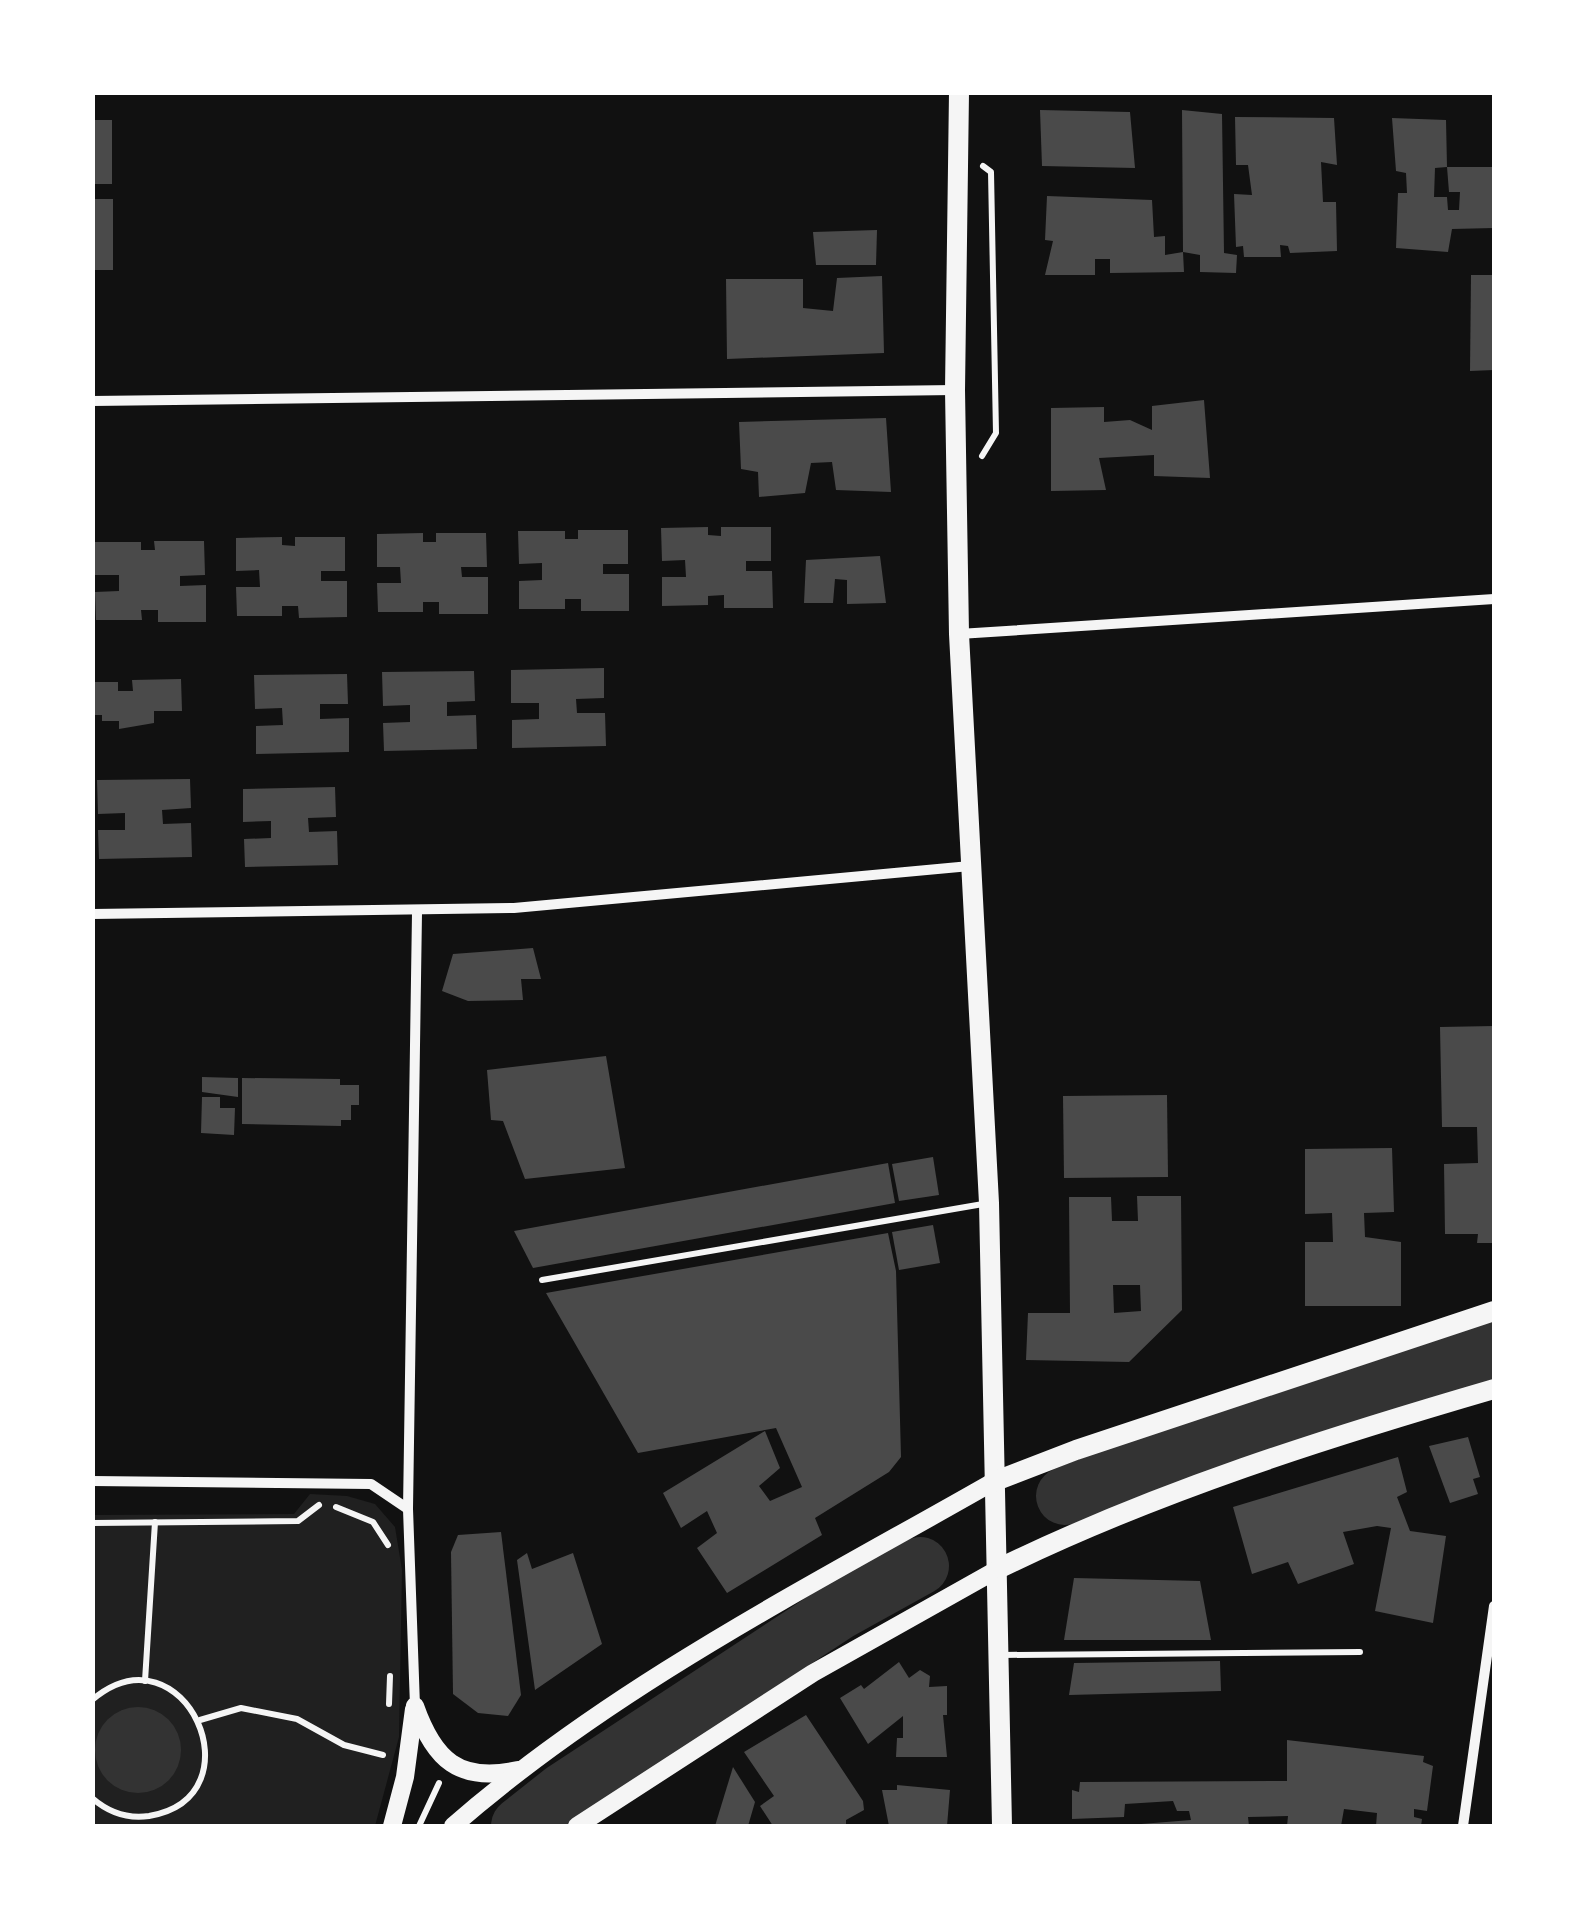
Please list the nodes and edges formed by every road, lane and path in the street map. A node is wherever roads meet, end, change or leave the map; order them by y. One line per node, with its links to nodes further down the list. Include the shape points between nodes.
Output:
1 (959, 92): 2 (main road)
2 (960, 145): 3 (main road); 5 (path, via 991,172 996,433)
3 (955, 390): 4 (street); 5 (main road)
4 (92, 401)
5 (958, 491): 7 (main road)
6 (1494, 599): 7 (street)
7 (959, 634): 8 (main road)
8 (970, 866): 9 (street); 11 (main road)
9 (417, 913): 10 (street); 17 (street)
10 (92, 914)
11 (989, 1203): 12 (lane); 16 (main road)
12 (542, 1280)
13 (1494, 1311): 16 (main road)
14 (1494, 1389): 21 (main road, via 1139,1504)
15 (92, 1481): 17 (street, via 372,1484)
16 (994, 1482): 21 (main road); 34 (street, via 863,1554)
17 (408, 1509): 28 (street)
18 (155, 1522): 19 (path); 20 (path, via 298,1521 320,1504 373,1522); 26 (path)
19 (92, 1523)
20 (391, 1556)
21 (1000, 1568): 24 (main road); 41 (street, via 812,1673)
22 (1494, 1606): 43 (street)
23 (1360, 1652): 24 (lane)
24 (1001, 1656): 42 (main road)
25 (390, 1662): 29 (path)
26 (145, 1681): 27 (path, via 123,1682); 30 (path, via 168,1688)
27 (92, 1700)
28 (415, 1706): 34 (street, via 429,1740 456,1766 480,1775); 38 (street)
29 (388, 1718)
30 (200, 1720): 32 (path, via 241,1708 297,1719 344,1745); 37 (path, via 206,1753 196,1786 180,1802)
31 (387, 1736): 32 (path)
32 (383, 1755): 33 (path)
33 (379, 1770)
34 (520, 1770): 40 (street)
35 (440, 1776): 39 (path)
36 (92, 1798): 37 (path)
37 (137, 1822)
38 (392, 1826)
39 (418, 1826)
40 (453, 1826)
41 (577, 1826)
42 (1002, 1826)
43 (1463, 1826)

